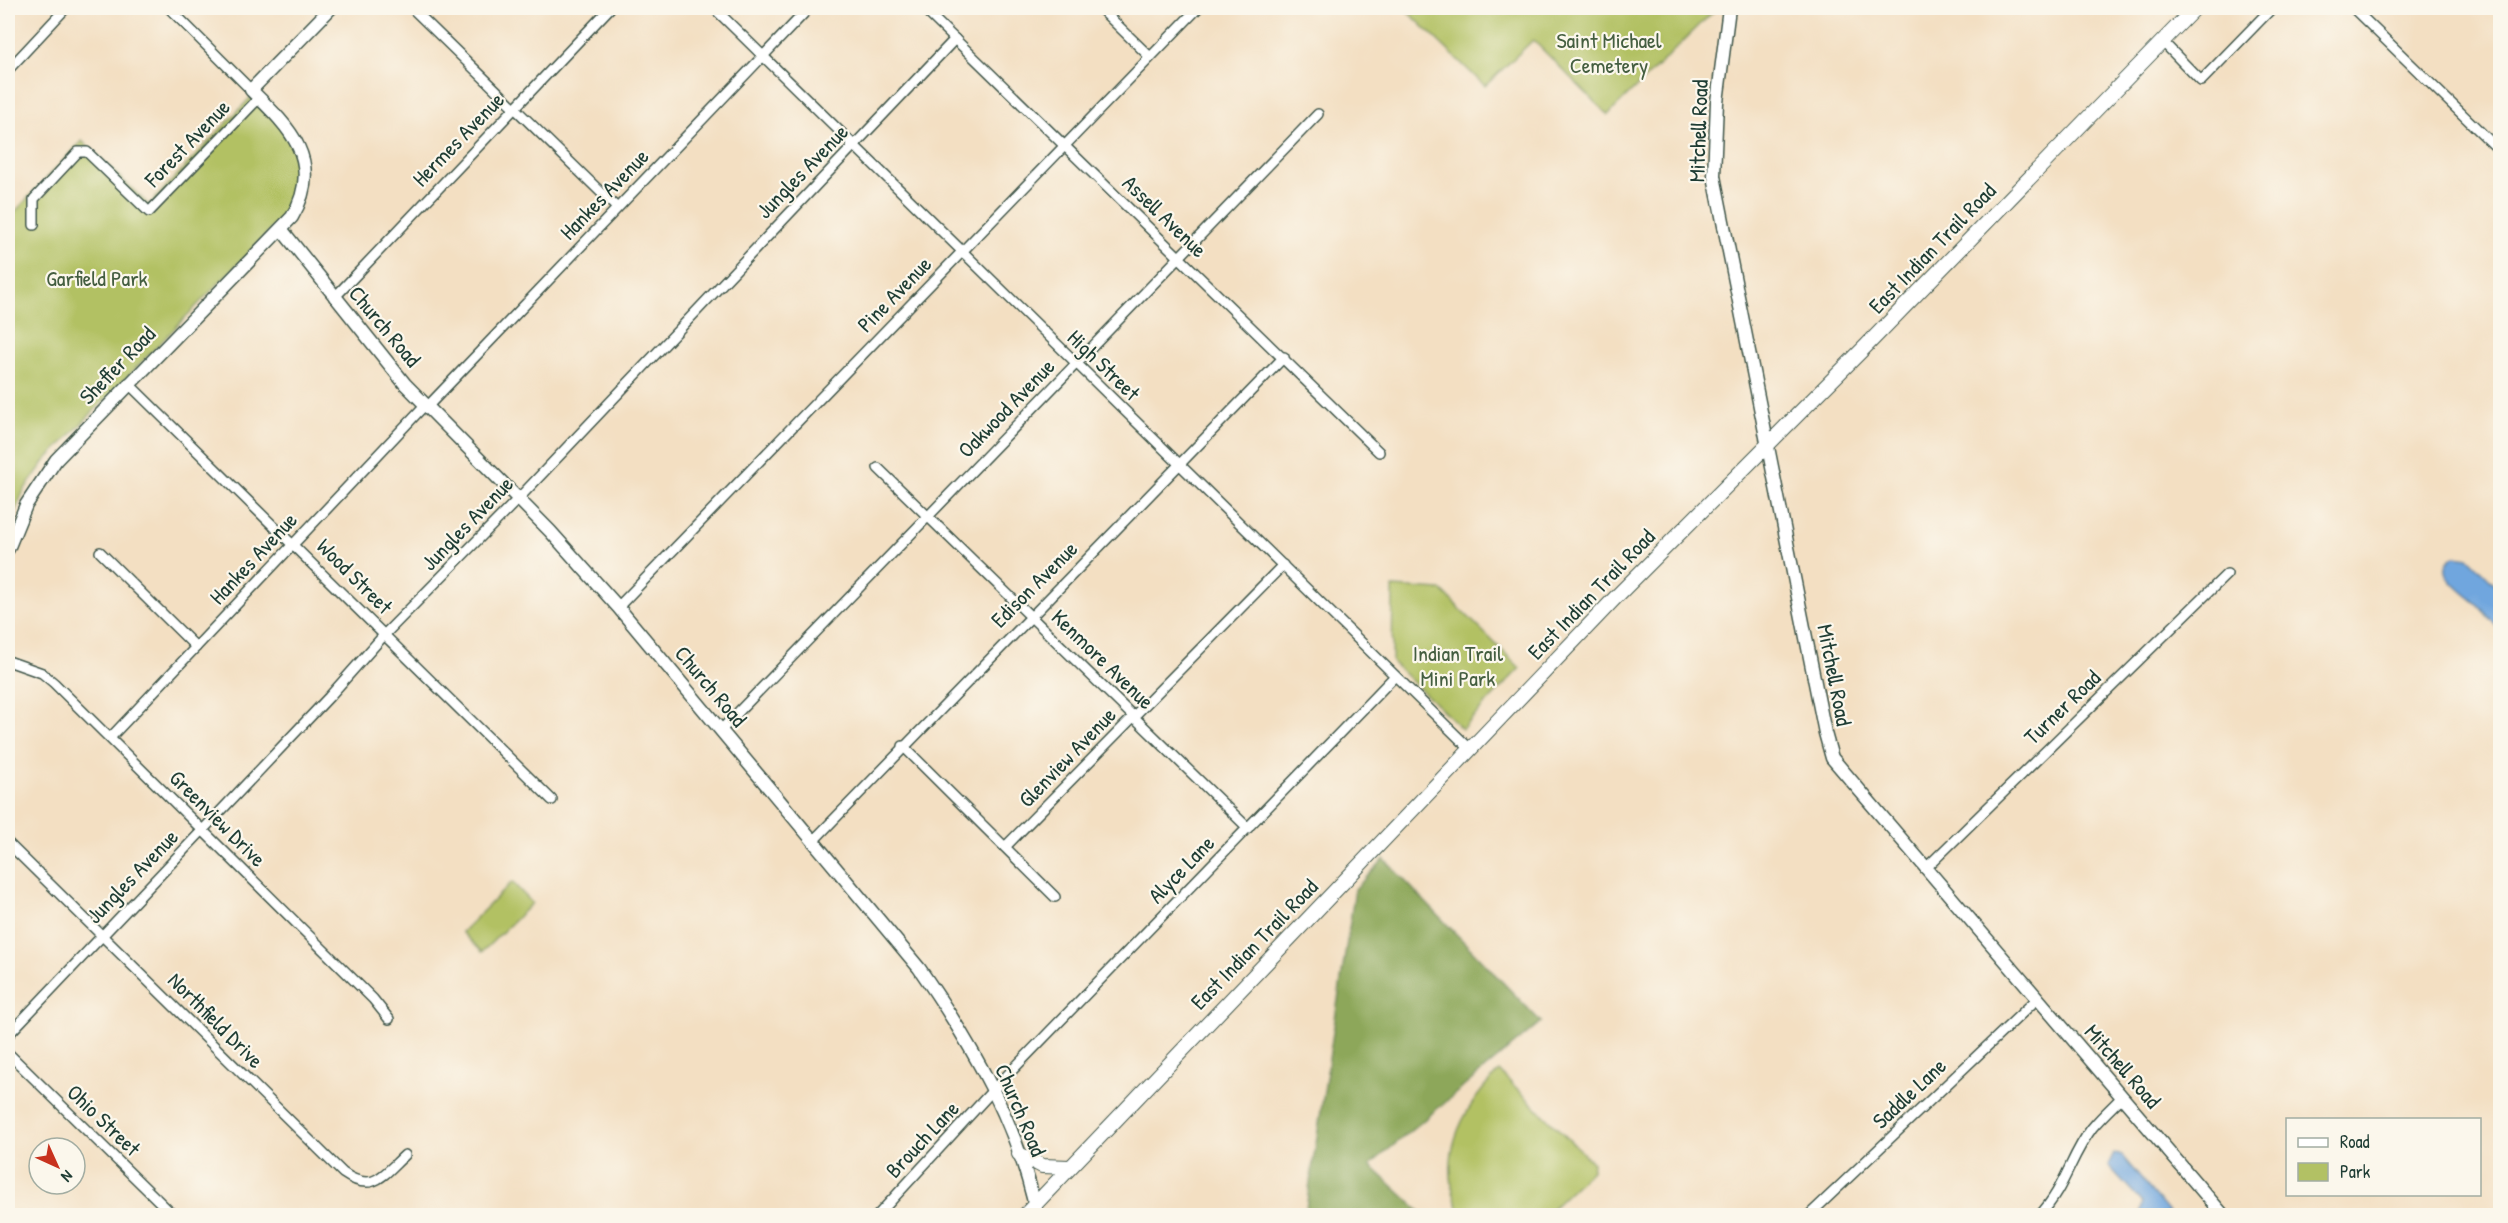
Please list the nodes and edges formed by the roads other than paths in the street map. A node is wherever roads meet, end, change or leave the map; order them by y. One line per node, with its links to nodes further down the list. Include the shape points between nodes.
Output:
1 (66, 8): 19 (street)
2 (169, 8): 20 (street)
3 (330, 8): 20 (street, Forest Avenue)
4 (411, 8): 21 (street)
5 (610, 8): 21 (street, Hermes Avenue)
6 (714, 8): 17 (street, High Street)
7 (809, 8): 17 (street, Hankes Avenue)
8 (923, 8): 15 (street, Assell Avenue)
9 (1100, 8): 18 (street)
10 (1198, 8): 18 (street, Pine Avenue)
11 (1729, 8): 36 (street, Mitchell Road, via 1717,102 1714,176)
12 (2195, 8): 16 (main road, East Indian Trail Road)
13 (2272, 8): 16 (street, via 2201,81)
14 (2353, 8): 25 (street)
15 (955, 39): 23 (street, Jungles Avenue); 24 (street, Assell Avenue)
16 (2162, 41): 36 (main road, East Indian Trail Road)
17 (762, 56): 23 (street, High Street); 26 (street, Hankes Avenue)
18 (1150, 57): 24 (street, Pine Avenue)
19 (8, 69)
20 (255, 94): 27 (street, Forest Avenue, via 149,212 87,152 78,152 34,199); 28 (street, Sheffer Road, via 291,131 304,164 301,196)
21 (515, 108): 26 (street); 31 (street, Hermes Avenue)
22 (1318, 114): 30 (street, Oakwood Avenue)
23 (854, 145): 29 (street, High Street); 40 (street, Jungles Avenue)
24 (1064, 146): 29 (street, Pine Avenue); 30 (street, Assell Avenue)
25 (2500, 151)
26 (617, 208): 35 (street, Hankes Avenue)
27 (34, 225)
28 (282, 230): 31 (street, Church Road); 34 (street, Sheffer Road)
29 (961, 252): 33 (street, High Street); 47 (street, Pine Avenue)
30 (1179, 257): 32 (street, Assell Avenue); 33 (street, Oakwood Avenue)
31 (334, 297): 35 (street, Church Road)
32 (1284, 357): 37 (street, Assell Avenue); 38 (street, Edison Avenue)
33 (1076, 364): 38 (street, High Street); 41 (street, Oakwood Avenue)
34 (128, 383): 42 (street, Wood Street); 43 (street, Sheffer Road, via 45,474 26,505)
35 (426, 406): 40 (street, Church Road); 42 (street, Hankes Avenue)
36 (1769, 444): 57 (main road, East Indian Trail Road); 64 (street, Mitchell Road, via 1832,758)
37 (1379, 452)
38 (1179, 465): 45 (street, High Street); 48 (street, Edison Avenue)
39 (878, 468): 41 (street, Kenmore Avenue)
40 (518, 499): 47 (street, Church Road); 49 (street, Jungles Avenue)
41 (928, 516): 48 (street, Kenmore Avenue); 54 (street, Oakwood Avenue)
42 (294, 544): 49 (street, Wood Street); 50 (street, Hankes Avenue)
43 (8, 549)
44 (100, 552): 50 (street)
45 (1283, 565): 52 (street, High Street); 53 (street, Glenview Avenue)
46 (2227, 574): 64 (street, Turner Road)
47 (618, 607): 54 (street, Church Road)
48 (1030, 616): 53 (street, Kenmore Avenue); 56 (street, Edison Avenue)
49 (385, 634): 58 (street, Wood Street); 60 (street, Jungles Avenue)
50 (196, 647): 55 (street, Hankes Avenue)
51 (8, 661): 55 (street, Greenview Drive, via 42,674)
52 (1395, 676): 57 (street, High Street); 59 (street, Alyce Lane)
53 (1134, 716): 59 (street, Kenmore Avenue); 63 (street, Glenview Avenue)
54 (721, 730): 61 (street, Church Road)
55 (110, 738): 60 (street, Greenview Drive)
56 (903, 747): 61 (street, Edison Avenue); 63 (street)
57 (1470, 748): 75 (main road, East Indian Trail Road)
58 (552, 800)
59 (1248, 828): 71 (street, Alyce Lane)
60 (203, 830): 66 (street, Jungles Avenue); 68 (street, Greenview Drive)
61 (813, 841): 71 (street, Church Road, via 919,968)
62 (8, 843): 66 (street, Northfield Drive)
63 (1005, 847): 65 (street)
64 (1924, 869): 67 (street, Mitchell Road)
65 (1055, 897)
66 (102, 935): 69 (street, Jungles Avenue); 74 (street, Northfield Drive, via 348,1176 365,1184 375,1182)
67 (2037, 999): 72 (street, Mitchell Road); 80 (street, Saddle Lane)
68 (389, 1019)
69 (8, 1035)
70 (8, 1053): 77 (street, Ohio Street)
71 (994, 1089): 73 (street, Church Road); 78 (street, Brouch Lane)
72 (2121, 1097): 81 (street, via 2092,1128 2062,1187); 82 (street, Mitchell Road)
73 (1019, 1154): 75 (main road, via 1041,1165); 76 (street, Church Road)
74 (405, 1155)
75 (1070, 1167): 76 (main road, East Indian Trail Road)
76 (1036, 1210): 79 (main road, East Indian Trail Road)
77 (174, 1215)
78 (877, 1215)
79 (1024, 1215)
80 (1808, 1215)
81 (2039, 1215)
82 (2224, 1215)

